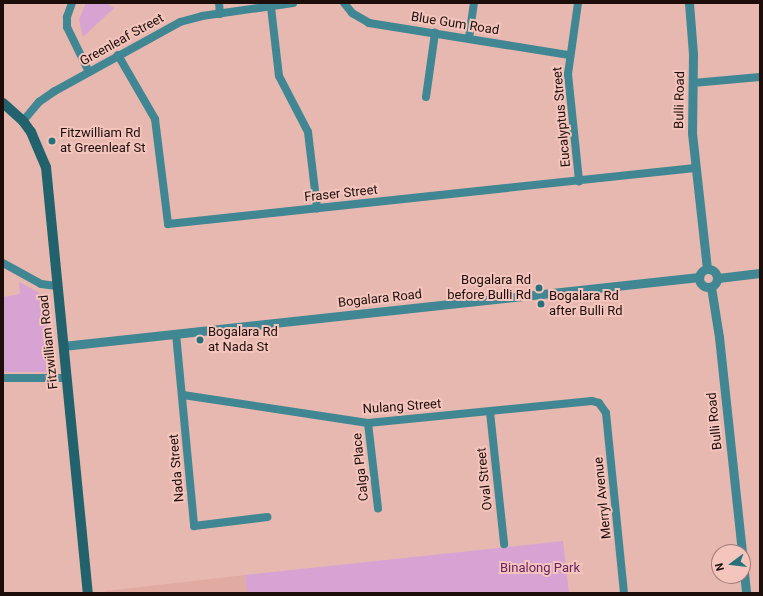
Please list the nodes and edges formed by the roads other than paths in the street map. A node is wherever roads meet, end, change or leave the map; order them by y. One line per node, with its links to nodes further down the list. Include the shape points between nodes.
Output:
1 (72, 3): 14 (street, via 67,17 67,27)
2 (219, 3): 9 (street)
3 (293, 3): 8 (street, Greenleaf Street)
4 (344, 3): 10 (street, Blue Gum Road, via 352,13 368,23)
5 (474, 3): 11 (street)
6 (578, 3): 13 (street, Eucalyptus Street)
7 (689, 3): 16 (street, Bulli Road)
8 (271, 7): 9 (street, Greenleaf Street); 22 (street, via 279,76 308,132)
9 (220, 14): 12 (street, Greenleaf Street, via 180,22)
10 (435, 33): 11 (street, Blue Gum Road); 17 (street)
11 (469, 38): 13 (street, Blue Gum Road)
12 (118, 55): 14 (street, Greenleaf Street); 22 (street, Fraser Street, via 155,119 168,224)
13 (570, 55): 21 (street, Eucalyptus Street, via 568,74)
14 (89, 72): 19 (street, Greenleaf Street, via 46,97)
15 (760, 77): 16 (street)
16 (693, 83): 20 (street, Bulli Road, via 692,133)
17 (426, 97)
18 (3, 103): 19 (main road, Fitzwilliam Road)
19 (23, 121): 28 (main road, Fitzwilliam Road, via 38,144 46,166)
20 (695, 168): 21 (street, Fraser Street); 24 (street, Bulli Road)
21 (579, 181): 22 (street, Fraser Street)
22 (317, 208)
23 (3, 263): 28 (street, via 41,284)
24 (707, 268): 26 (street, via 702,270); 27 (street, via 715,271)
25 (760, 273): 27 (street)
26 (699, 277): 29 (street, via 703,286); 30 (street, Bogalara Road)
27 (718, 278): 29 (street)
28 (57, 286): 31 (main road, Fitzwilliam Road)
29 (711, 287): 41 (street, Bulli Road, via 719,338)
30 (176, 334): 31 (street, Bogalara Road); 34 (street, Nada Street)
31 (63, 346): 33 (main road, Fitzwilliam Road)
32 (3, 378): 33 (street)
33 (66, 378): 42 (main road, Fitzwilliam Road)
34 (182, 395): 37 (street, Nulang Street); 39 (street, Nada Street, via 194,526)
35 (599, 403): 36 (street, Nulang Street, via 592,401); 43 (street, Merryl Avenue, via 606,413)
36 (490, 412): 37 (street, Nulang Street); 40 (street, Oval Street)
37 (368, 423): 38 (street, Calga Place)
38 (378, 508)
39 (267, 517)
40 (504, 544)
41 (741, 544)
42 (88, 593)
43 (624, 593)

